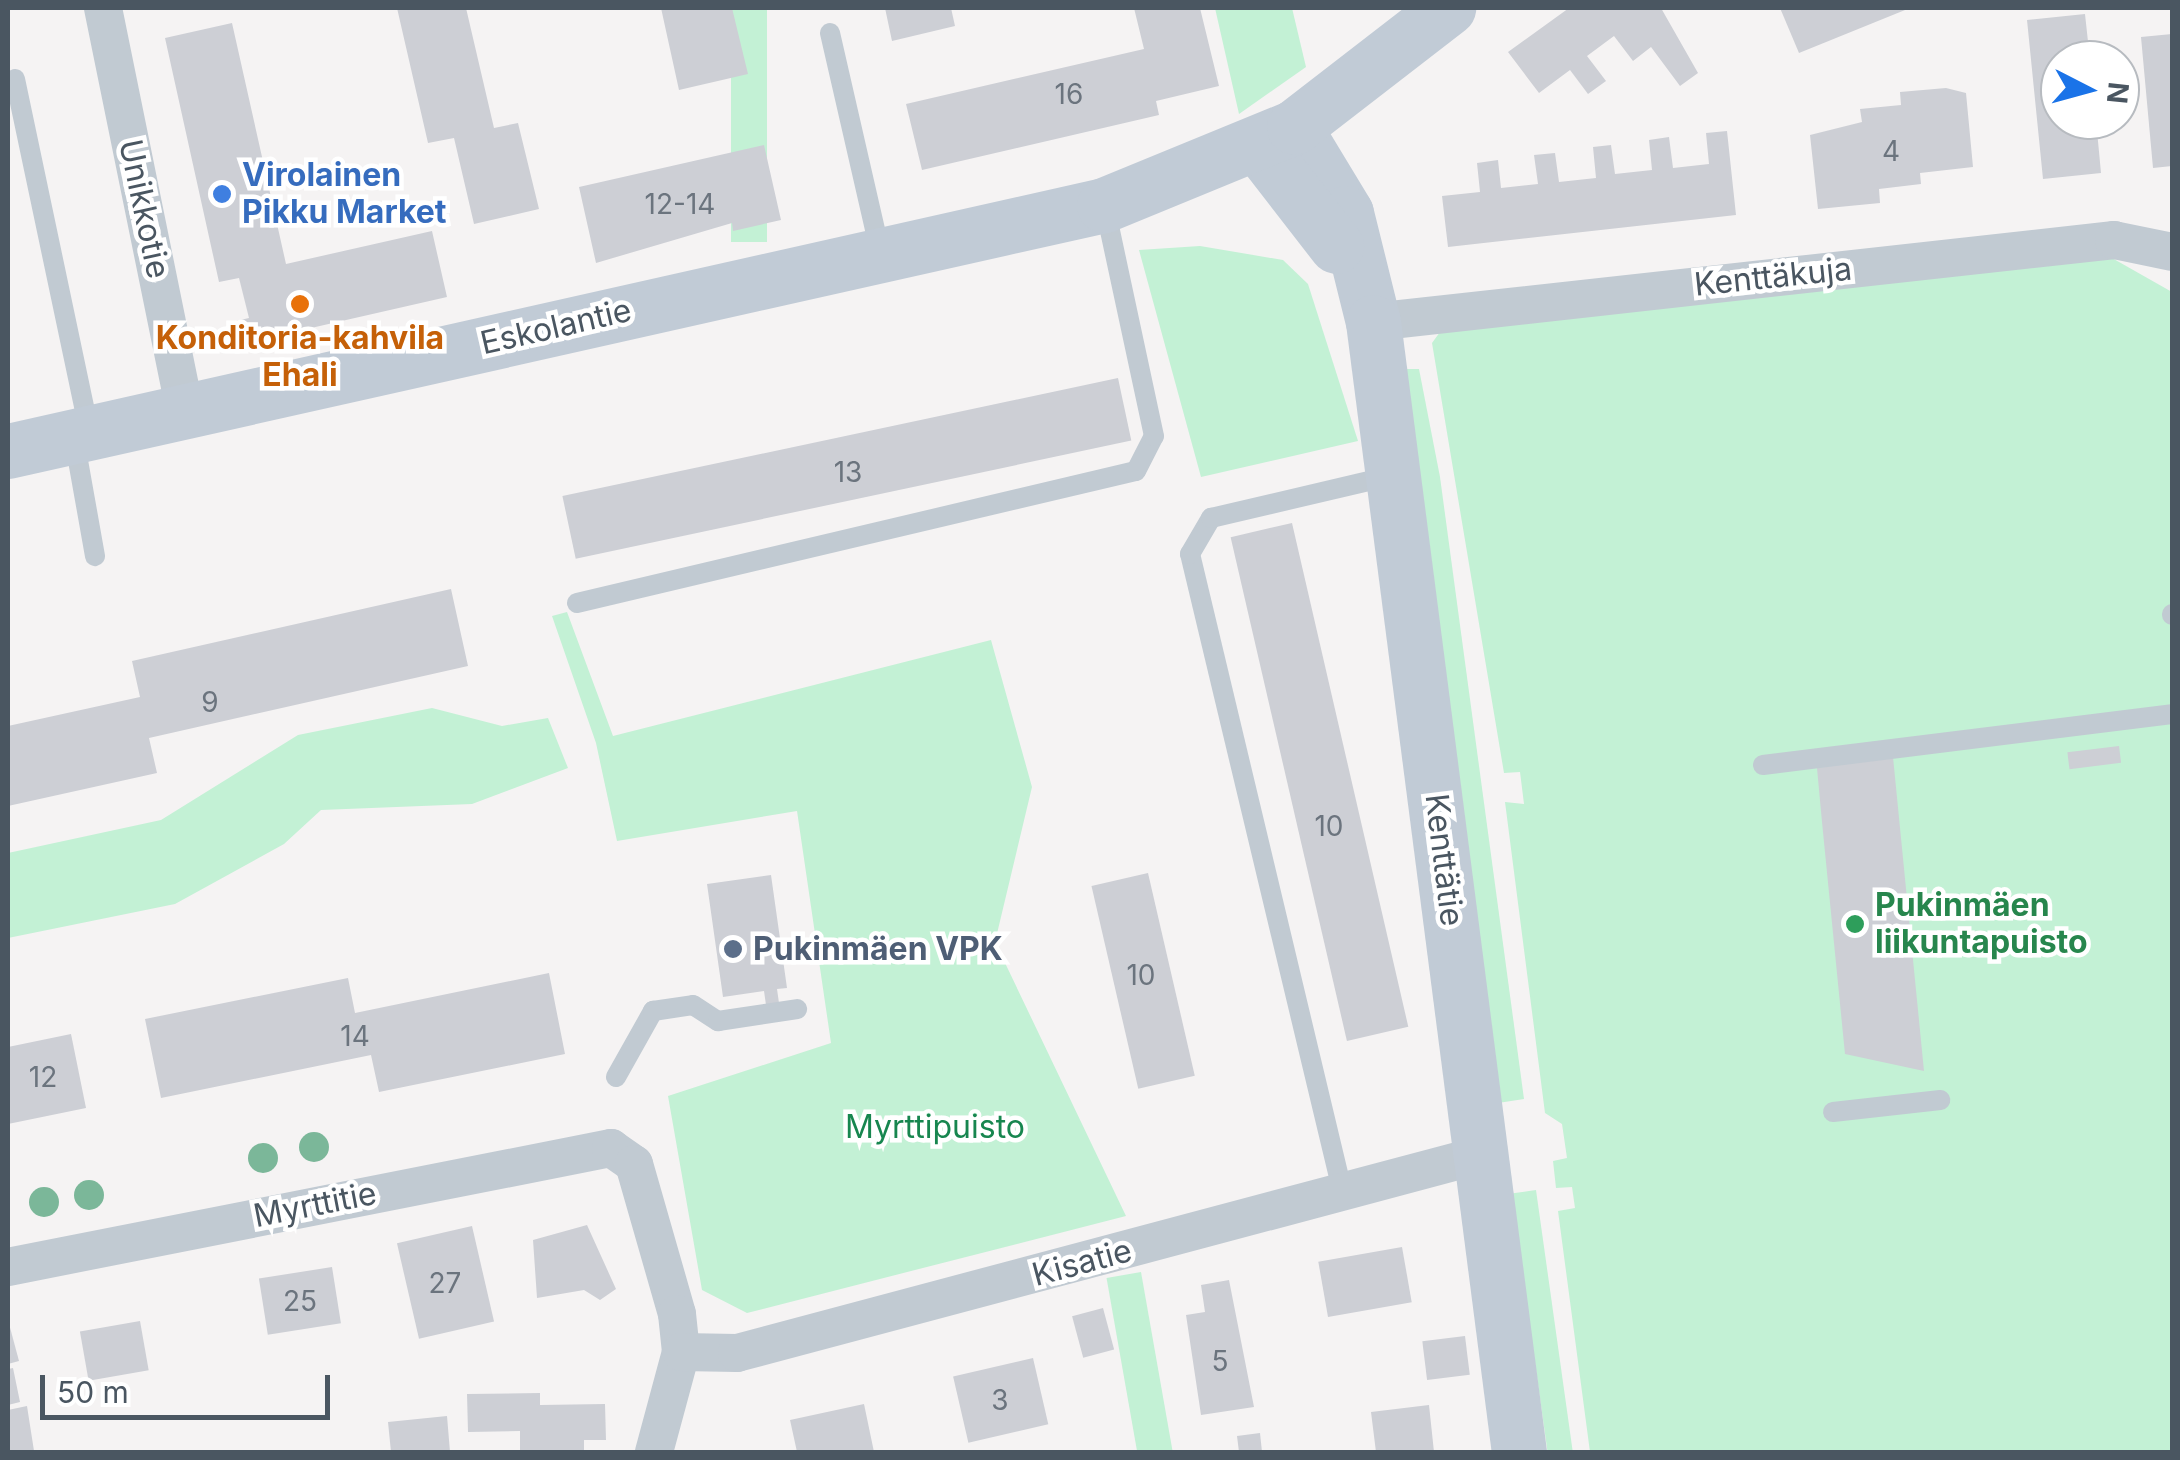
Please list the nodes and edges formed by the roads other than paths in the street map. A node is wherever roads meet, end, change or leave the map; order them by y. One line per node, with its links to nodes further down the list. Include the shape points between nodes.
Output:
1 (103, 8): 10 (street, Unikkotie)
2 (1448, 8): 5 (street, Eskolantie)
3 (830, 33): 8 (lane)
4 (16, 79): 11 (lane)
5 (1274, 147): 6 (street, Eskolantie); 9 (street, Kenttätie, via 1346,213)
6 (1104, 206): 8 (street, Eskolantie); 15 (lane, via 1154,436 1136,471)
7 (2172, 252): 9 (street, Kenttäkuja, via 2114,240)
8 (880, 254): 10 (street, Eskolantie)
9 (1373, 322): 13 (street, Kenttätie)
10 (185, 411): 11 (street, Eskolantie)
11 (82, 435): 12 (street, Eskolantie); 14 (lane)
12 (8, 451)
13 (1396, 474): 22 (street, Kenttätie); 23 (lane, via 1211,518 1190,554)
14 (96, 556)
15 (576, 604)
16 (2172, 714): 17 (lane)
17 (1763, 765)
18 (797, 1009): 19 (lane, via 718,1021 693,1005 654,1011)
19 (616, 1077)
20 (1940, 1100): 21 (lane)
21 (1833, 1112)
22 (1480, 1154): 23 (street, Kisatie); 27 (street, Kenttätie)
23 (1343, 1194): 25 (street, Kisatie, via 737,1353)
24 (8, 1267): 25 (street, Myrttitie, via 590,1150 622,1152 641,1186)
25 (682, 1352): 26 (street)
26 (654, 1452)
27 (1519, 1452)

